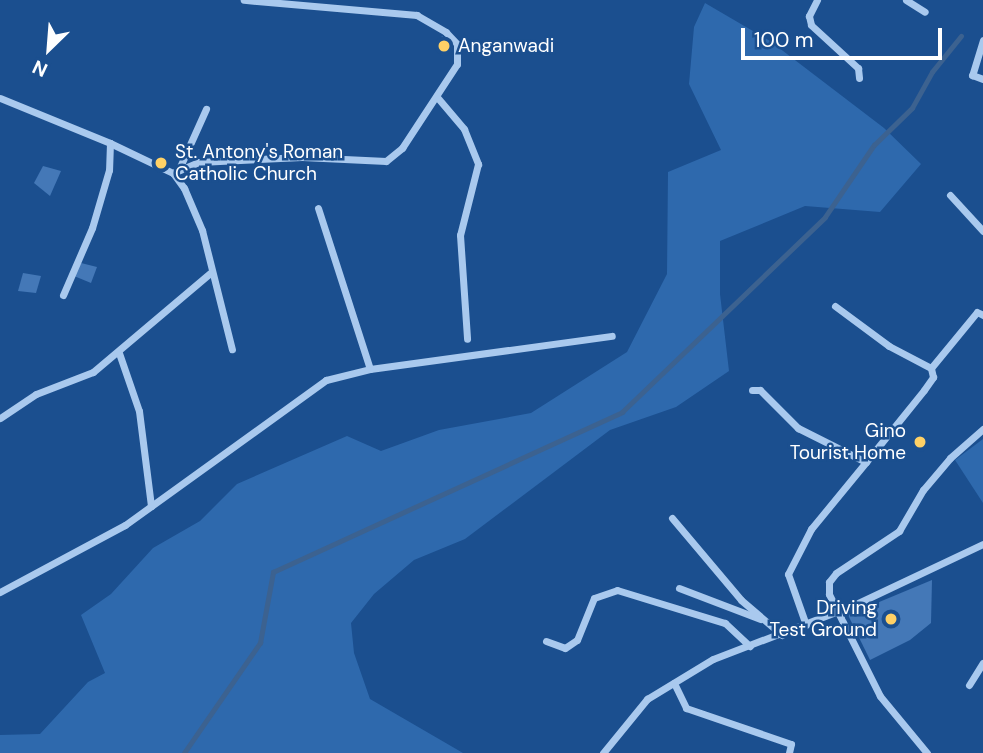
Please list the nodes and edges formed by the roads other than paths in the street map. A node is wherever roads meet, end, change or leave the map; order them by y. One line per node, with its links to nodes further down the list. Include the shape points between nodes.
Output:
1 (244, 0): 8 (street, via 416,15 432,22 457,44 459,55 453,75)
2 (817, 0): 6 (street, via 809,16 811,25 858,68)
3 (906, 0): 4 (street)
4 (925, 12)
5 (983, 40): 7 (street, via 972,75)
6 (859, 78)
7 (983, 79)
8 (438, 97): 12 (street, via 402,148 386,161 199,162); 21 (street, via 464,129 478,164 460,234)
9 (0, 99): 11 (street)
10 (206, 109): 12 (street)
11 (110, 143): 12 (street); 17 (street, via 109,170 92,228)
12 (176, 171): 16 (street, via 195,210)
13 (950, 195): 15 (street)
14 (318, 208): 25 (street)
15 (983, 231)
16 (209, 273): 22 (street); 23 (street)
17 (63, 295)
18 (835, 306): 24 (street, via 889,346)
19 (983, 315): 24 (street, via 977,312)
20 (612, 336): 25 (street)
21 (467, 339)
22 (232, 349)
23 (119, 354): 27 (street, via 83,378 36,394); 30 (street, via 139,411)
24 (931, 368): 29 (street, via 933,377)
25 (370, 369): 30 (street, via 326,380)
26 (752, 390): 29 (street, via 760,390 798,428)
27 (0, 418)
28 (983, 429): 35 (street, via 923,490 899,531 836,573 829,594)
29 (866, 462): 37 (street, via 811,529 789,574)
30 (152, 506): 34 (street)
31 (672, 518): 36 (street)
32 (983, 544): 35 (street)
33 (679, 588): 36 (street)
34 (0, 592)
35 (838, 612): 37 (street); 46 (street, via 880,696)
36 (764, 621): 38 (street)
37 (807, 625): 38 (street)
38 (782, 635): 40 (street)
39 (546, 641): 40 (street, via 565,648 577,640 594,598 617,590 725,623)
40 (750, 646): 42 (street, via 713,659)
41 (983, 663): 43 (street)
42 (674, 684): 44 (street, via 647,699); 45 (street, via 686,708 791,744)
43 (969, 685)
44 (603, 753)
45 (789, 753)
46 (927, 753)

